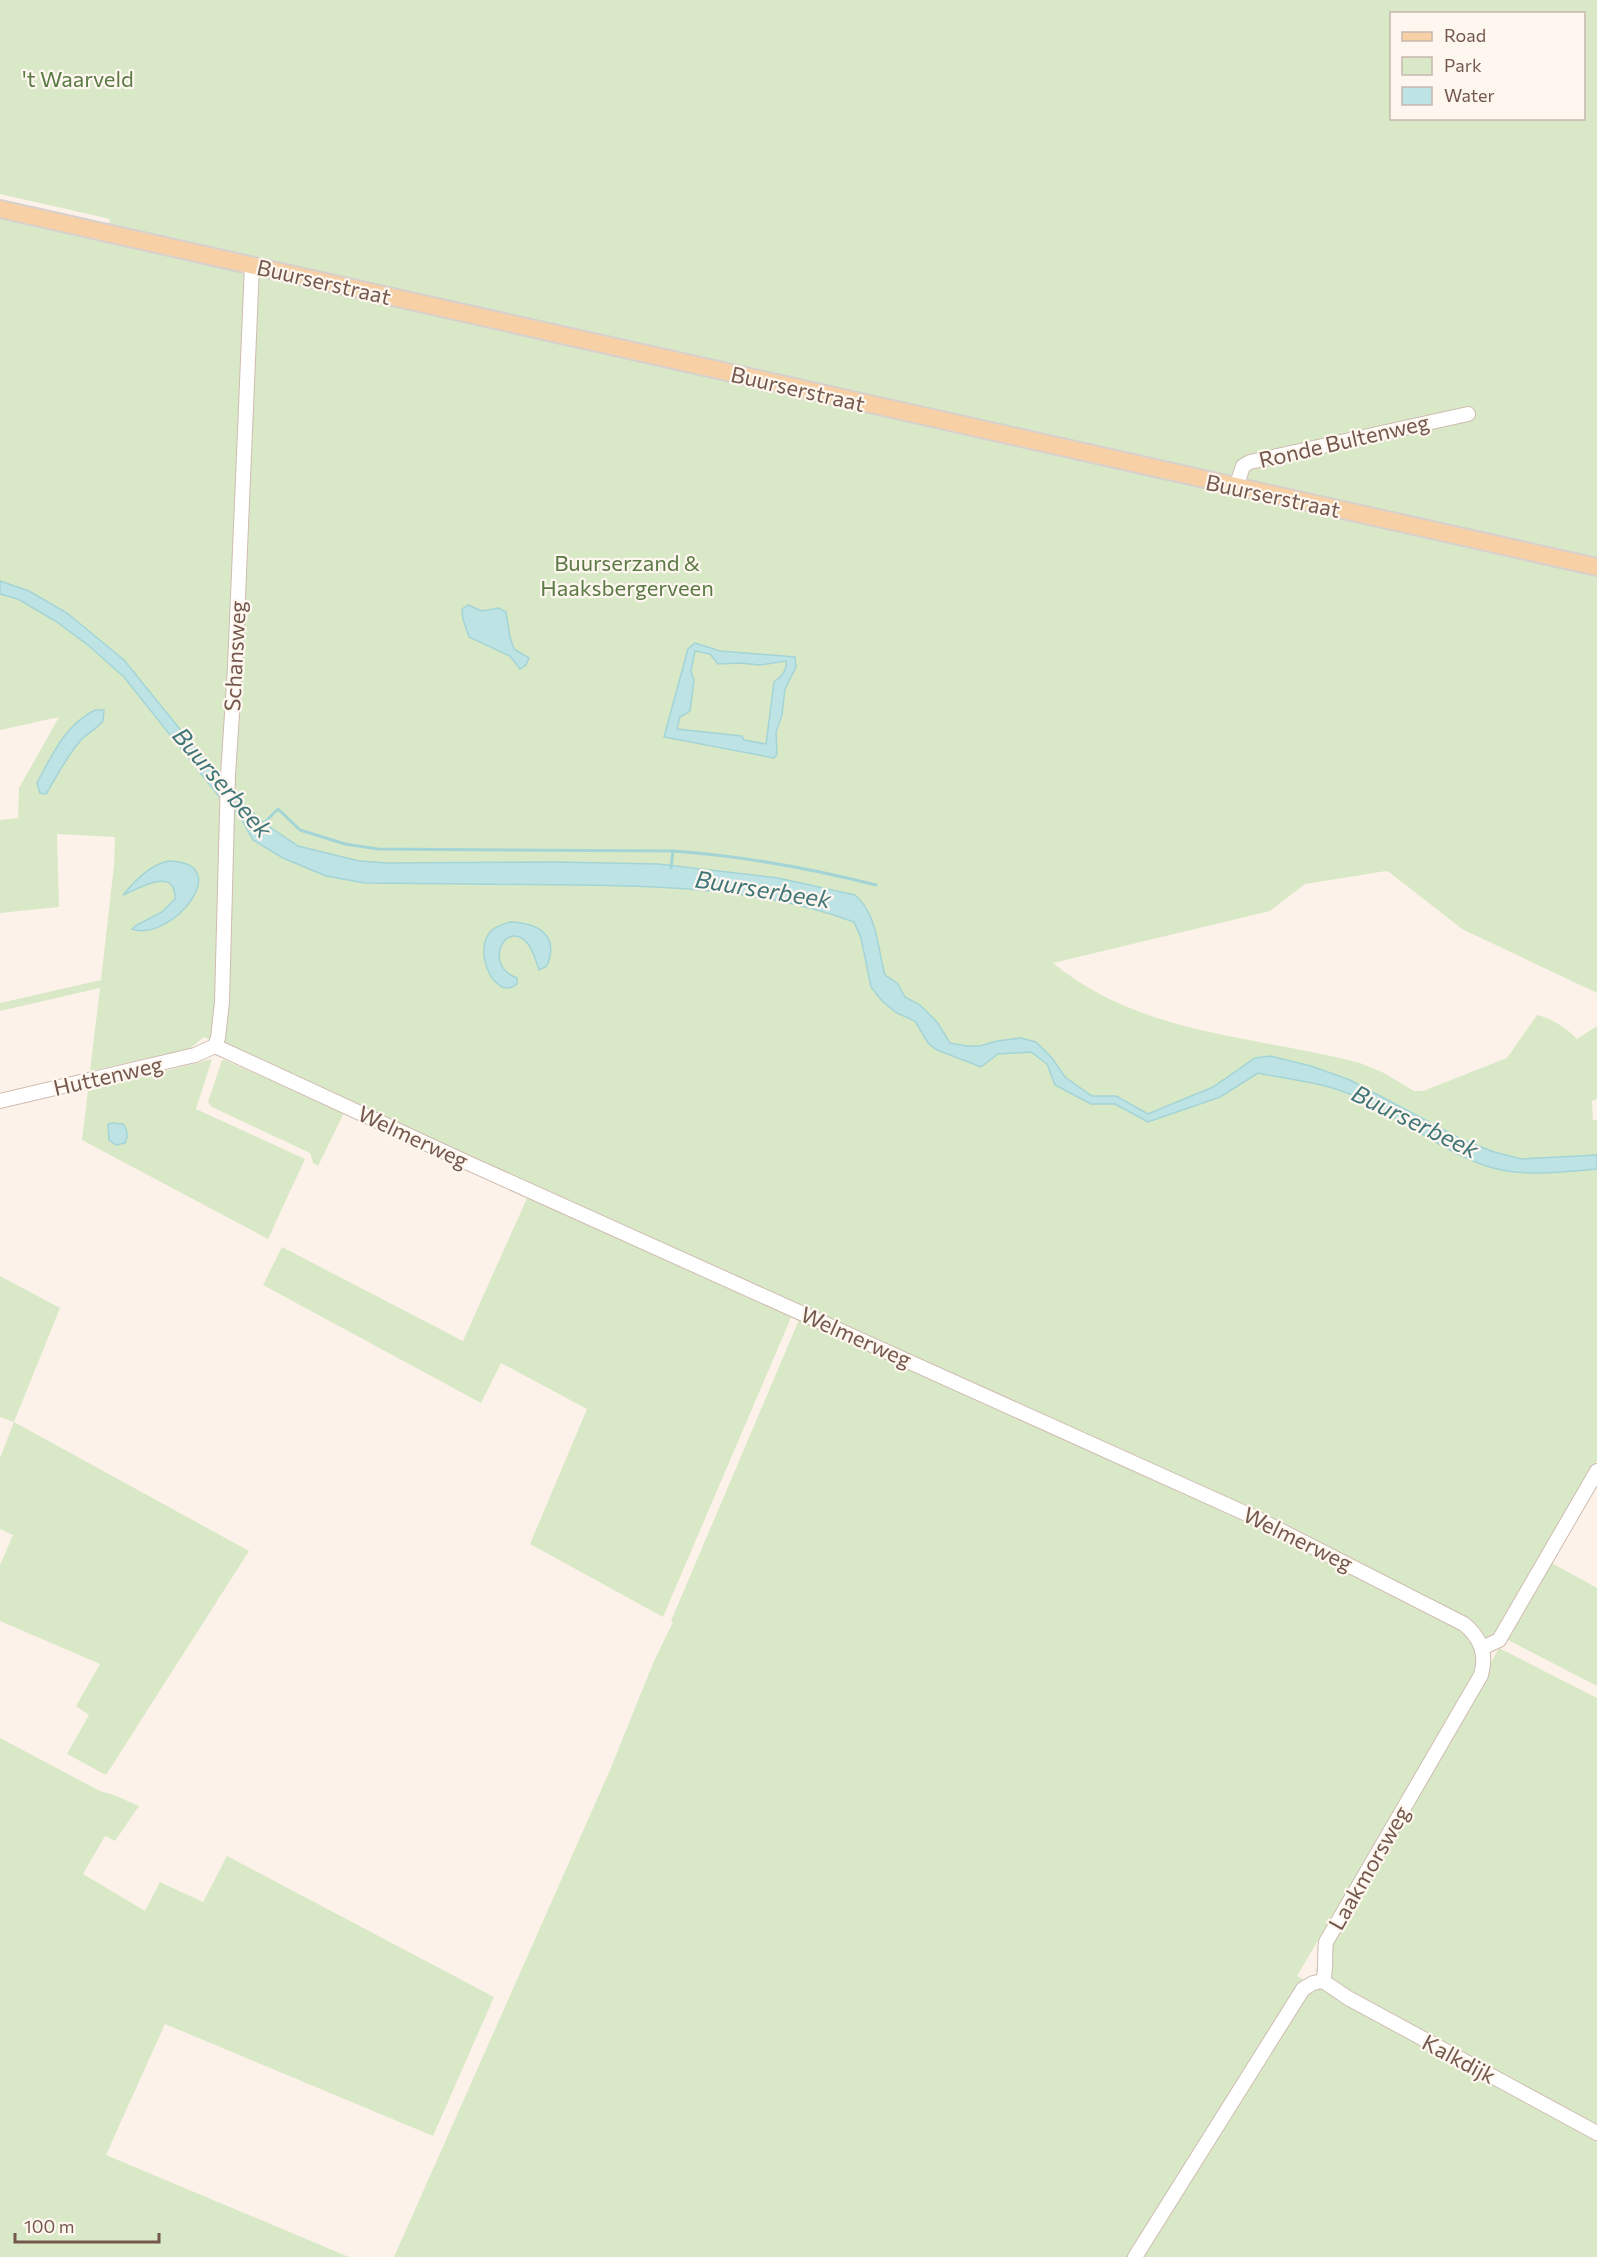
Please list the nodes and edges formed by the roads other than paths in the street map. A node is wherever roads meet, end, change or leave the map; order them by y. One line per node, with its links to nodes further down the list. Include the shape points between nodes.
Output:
1 (0, 210): 2 (main road, Buurserstraat)
2 (252, 265): 4 (main road, Buurserstraat); 6 (street, Schansweg, via 222,1002)
3 (1468, 414): 4 (street, Ronde Bultenweg, via 1250,462 1243,466)
4 (1236, 488): 5 (main road, Buurserstraat)
5 (1597, 567)
6 (215, 1046): 7 (street, Huttenweg, via 195,1055); 9 (street, Welmerweg, via 1258,1519 1464,1624)
7 (0, 1101)
8 (1597, 1471): 9 (street, via 1500,1640)
9 (1482, 1648): 10 (street, Laakmorsweg, via 1481,1675 1326,1942)
10 (1323, 1982): 11 (street, Kalkdijk); 12 (street, via 1303,1989)
11 (1597, 2133)
12 (1135, 2257)

